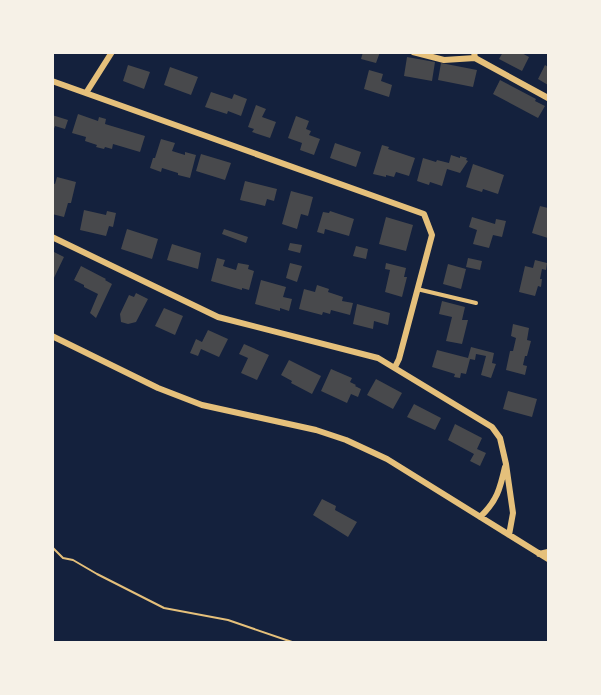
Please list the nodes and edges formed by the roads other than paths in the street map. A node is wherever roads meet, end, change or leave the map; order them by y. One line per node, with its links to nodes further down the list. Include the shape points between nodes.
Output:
1 (112, 52): 5 (street)
2 (413, 52): 3 (street, via 444,60)
3 (474, 55): 6 (street)
4 (52, 81): 5 (street)
5 (86, 93): 8 (street, via 424,214 432,235)
6 (549, 98)
7 (52, 237): 11 (street, via 218,317 378,358)
8 (417, 289): 9 (lane); 11 (street)
9 (476, 303)
10 (52, 336): 13 (street, via 202,405 346,440 387,459)
11 (395, 367): 12 (street, via 492,427 500,438)
12 (506, 464): 13 (street, via 498,493); 14 (street, via 513,513)
13 (480, 518): 14 (street)
14 (508, 535): 16 (street)
15 (549, 552): 16 (street)
16 (539, 554): 17 (street)
17 (549, 559)

